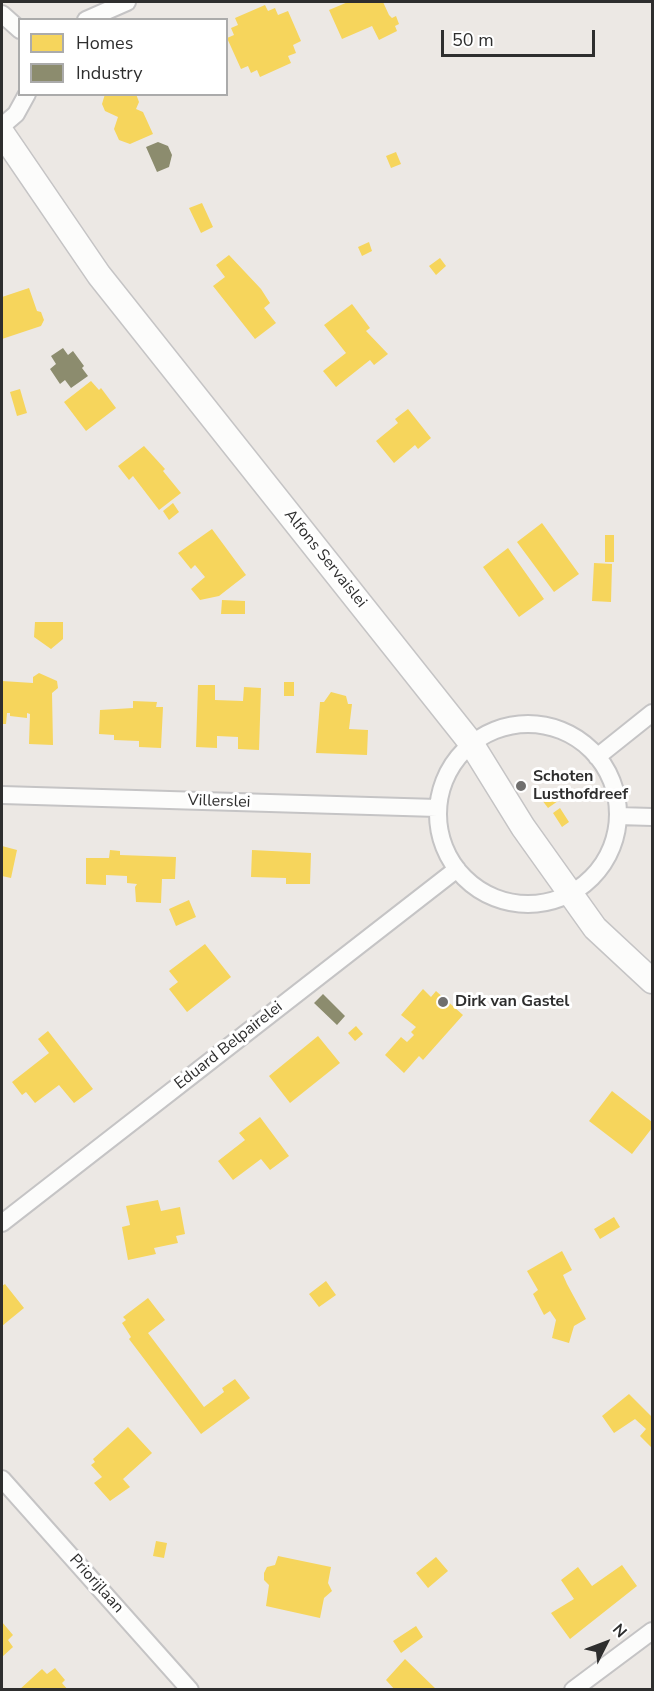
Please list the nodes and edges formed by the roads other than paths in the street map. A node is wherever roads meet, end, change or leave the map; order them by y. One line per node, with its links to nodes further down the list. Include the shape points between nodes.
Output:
1 (127, 2): 3 (street)
2 (2, 14): 4 (street)
3 (91, 18)
4 (18, 28)
5 (26, 96): 6 (street, via 16,114)
6 (2, 126)
7 (2, 133): 9 (street, Alfons Servaislei, via 99,275)
8 (652, 713): 10 (street)
9 (471, 744): 10 (street, via 491,731 537,724 580,741); 12 (street, via 443,782); 16 (street, Alfons Servaislei)
10 (597, 757): 13 (street, via 613,785)
11 (2, 795): 12 (street, Villerslei)
12 (437, 808): 15 (street, via 441,839)
13 (618, 816): 14 (street); 16 (street, via 608,854 591,877)
14 (652, 817)
15 (457, 869): 16 (street, via 471,884 508,902 549,901); 18 (street, Eduard Belpairelei)
16 (570, 892): 17 (street, Alfons Servaislei, via 595,928)
17 (652, 981)
18 (2, 1223)
19 (2, 1479): 21 (street, Priorijlaan)
20 (652, 1631): 22 (street)
21 (190, 1689)
22 (573, 1689)

